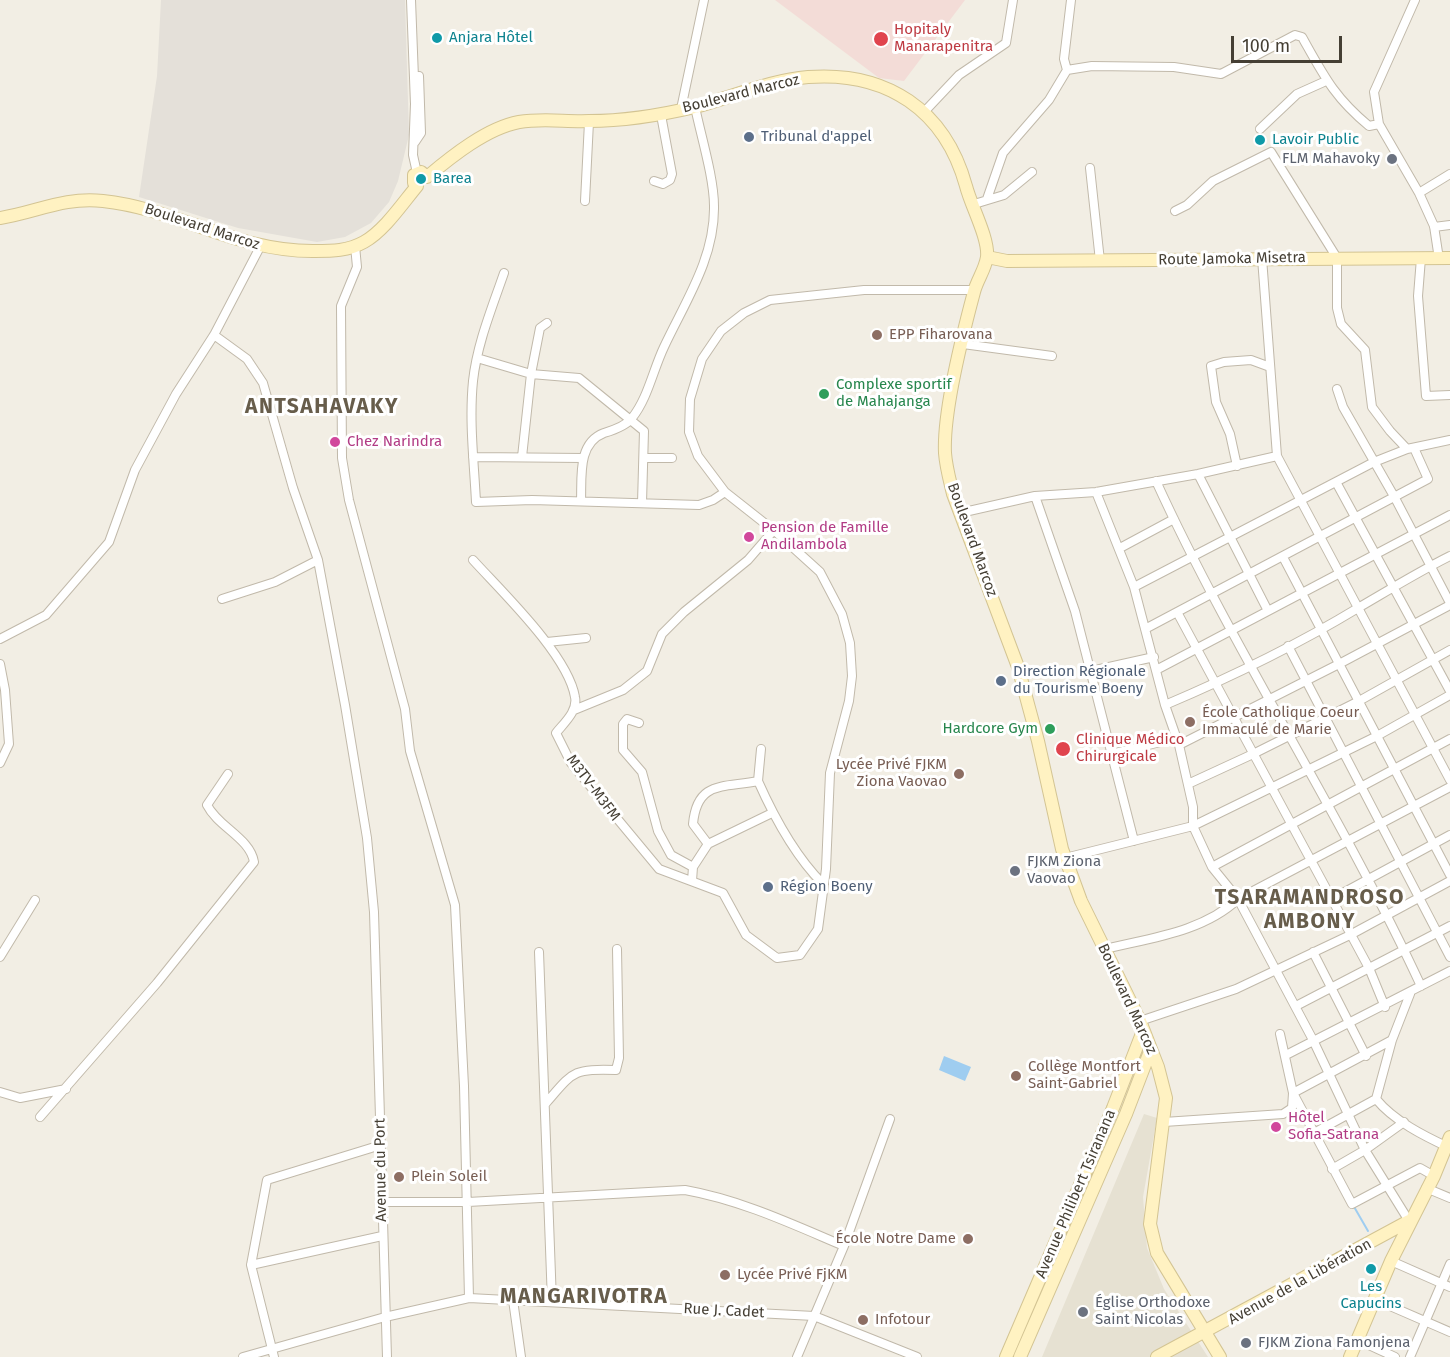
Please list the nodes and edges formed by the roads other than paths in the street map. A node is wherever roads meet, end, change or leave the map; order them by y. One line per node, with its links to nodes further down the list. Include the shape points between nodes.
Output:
1 (411, 0): 16 (street)
2 (415, 0): 16 (street, via 421,133)
3 (704, 0): 10 (street)
4 (1013, 0): 11 (street, via 1006,43 960,75)
5 (1071, 0): 7 (street, via 1064,59)
6 (1415, 0): 14 (street, via 1374,92)
7 (1067, 70): 8 (street, via 1092,66 1174,67 1221,74 1295,35 1302,37); 23 (street, via 1049,100 1003,153)
8 (1326, 81): 14 (street, via 1344,105 1369,126); 15 (street, via 1297,94)
9 (695, 107): 10 (main road, Boulevard Marcoz); 11 (main road, Boulevard Marcoz, via 809,77 854,79 879,86); 49 (street, via 715,204 712,228 695,286)
10 (681, 109): 12 (main road, Boulevard Marcoz)
11 (925, 111): 25 (main road, Boulevard Marcoz, via 949,144)
12 (661, 115): 13 (main road, Boulevard Marcoz); 21 (street, via 672,174 663,184)
13 (589, 122): 20 (main road, Boulevard Marcoz, via 518,122 490,133); 24 (street)
14 (1379, 124): 22 (street)
15 (1260, 129)
16 (415, 142): 20 (street, via 413,155)
17 (1090, 168): 37 (street)
18 (1032, 172): 23 (street, via 1004,195)
19 (1450, 174): 22 (street)
20 (422, 175): 30 (main road, Boulevard Marcoz, via 426,185 417,186 375,233)
21 (654, 181)
22 (1419, 193): 29 (street)
23 (987, 199): 25 (street)
24 (585, 201)
25 (971, 205): 32 (main road, Boulevard Marcoz, via 985,240)
26 (1175, 211): 34 (street, via 1213,181 1271,152)
27 (0, 218): 31 (main road, Boulevard Marcoz, via 55,202 103,201 137,206)
28 (1450, 225): 29 (street)
29 (1434, 227): 36 (street)
30 (355, 246): 31 (main road, Boulevard Marcoz, via 341,251); 227 (street, via 357,267 341,306 342,458 349,500 405,709 410,751 455,905)
31 (260, 247): 41 (street)
32 (987, 257): 37 (main road, Route Jamoka Misetra, via 1013,261); 39 (main road, Boulevard Marcoz)
33 (1262, 258): 34 (main road, Route Jamoka Misetra); 37 (main road, Route Jamoka Misetra); 45 (street)
34 (1337, 258): 35 (main road, Route Jamoka Misetra); 51 (street, via 1337,308 1341,324 1365,350 1372,407 1385,426)
35 (1421, 258): 36 (main road, Route Jamoka Misetra); 48 (street, via 1418,296 1426,396)
36 (1445, 258)
37 (1100, 261)
38 (504, 273): 44 (street)
39 (974, 290): 42 (main road, Boulevard Marcoz); 63 (street, via 864,290 770,300 721,331 702,359 690,399 689,432 698,456)
40 (547, 323): 46 (street, via 540,328)
41 (214, 335): 83 (street, Avenue du Port, via 247,359 263,383); 102 (street, via 135,470 109,542 45,615)
42 (963, 344): 43 (street); 70 (main road, Boulevard Marcoz, via 947,422 945,453)
43 (1052, 356)
44 (477, 358): 46 (street); 53 (street, via 471,422)
45 (1270, 367): 52 (street); 59 (street, via 1251,360 1211,366 1216,402 1230,434)
46 (531, 374): 49 (street, via 579,378); 54 (street)
47 (1337, 389): 58 (street, via 1342,407)
48 (1450, 395)
49 (632, 420): 55 (street, via 590,442); 56 (street, via 644,431)
50 (1450, 440): 51 (street)
51 (1411, 449): 58 (street); 66 (street, via 1428,479)
52 (1277, 456): 59 (street); 68 (street)
53 (473, 457): 54 (street); 67 (street, via 476,502)
54 (522, 458): 55 (street)
55 (583, 458): 67 (street)
56 (646, 458): 57 (street); 69 (street)
57 (672, 458)
58 (1374, 462): 62 (street); 66 (street)
59 (1237, 466): 60 (street)
60 (1198, 474): 61 (street); 77 (street)
61 (1156, 481): 64 (street); 73 (street)
62 (1336, 482): 68 (street); 72 (street)
63 (725, 492): 69 (street, via 699,505); 74 (street)
64 (1096, 492): 65 (street); 78 (street)
65 (1035, 496): 70 (street); 114 (street, via 1075,611)
66 (1395, 498): 72 (street); 75 (street)
67 (582, 501): 69 (street)
68 (1302, 501): 76 (street); 77 (street)
69 (642, 503)
70 (960, 513): 158 (main road, Boulevard Marcoz, via 1018,667)
71 (1450, 515): 75 (street)
72 (1355, 516): 76 (street); 79 (street)
73 (1174, 519): 78 (street); 82 (street)
74 (774, 531): 123 (street, via 748,560 662,634 647,671 623,690); 167 (street, via 820,572 842,614 853,655 849,701 830,772)
75 (1414, 534): 79 (street); 85 (street)
76 (1320, 536): 80 (street); 86 (street)
77 (1230, 539): 82 (street); 87 (street)
78 (1120, 548): 89 (street)
79 (1373, 554): 86 (street); 88 (street)
80 (1283, 556): 87 (street); 91 (street)
81 (1450, 556): 85 (street)
82 (1193, 557): 89 (street); 90 (street)
83 (318, 560): 92 (street, via 275,582); 216 (street, Avenue du Port, via 367,838 374,912)
84 (473, 560): 103 (street)
85 (1431, 566): 88 (street); 93 (street)
86 (1339, 572): 91 (street); 94 (street)
87 (1250, 576): 90 (street); 95 (street)
88 (1393, 585): 94 (street); 97 (street)
89 (1134, 587): 98 (street)
90 (1211, 593): 96 (street); 100 (street)
91 (1302, 593): 95 (street); 99 (street)
92 (222, 599)
93 (1450, 604): 97 (street)
94 (1358, 608): 99 (street); 104 (street)
95 (1268, 611): 100 (street)
96 (1177, 612): 98 (street); 106 (street)
97 (1414, 624): 104 (street); 109 (street)
98 (1145, 629): 108 (street)
99 (1321, 629): 105 (street); 112 (street)
100 (1232, 631): 106 (street); 111 (street)
101 (586, 638): 103 (street)
102 (0, 639)
103 (547, 642): 123 (street, via 576,697)
104 (1377, 644): 112 (street); 115 (street)
105 (1288, 646): 111 (street); 116 (street)
106 (1196, 649): 113 (street); 117 (street)
107 (1450, 650): 109 (street)
108 (1154, 657): 113 (street); 114 (street)
109 (1434, 660): 115 (street); 118 (street)
110 (0, 664): 137 (street, via 9,744)
111 (1251, 664): 117 (street); 120 (street)
112 (1340, 664): 116 (street); 121 (street)
113 (1158, 669): 122 (street)
114 (1091, 671): 135 (street)
115 (1397, 680): 121 (street); 124 (street)
116 (1306, 681): 120 (street); 125 (street)
117 (1216, 684): 122 (street); 126 (street)
118 (1450, 690)
119 (1450, 695): 124 (street)
120 (1271, 700): 126 (street); 128 (street)
121 (1359, 701): 125 (street); 129 (street)
122 (1165, 705): 131 (street)
123 (574, 710): 164 (street, M3TV-M3FM, via 556,733 571,763 659,869)
124 (1415, 714): 129 (street); 132 (street)
125 (1325, 717): 128 (street); 134 (street)
126 (1233, 719): 131 (street); 136 (street)
127 (639, 723): 161 (street, via 627,718 623,724 623,750 642,772 658,831 671,855)
128 (1291, 733): 136 (street); 139 (street)
129 (1377, 736): 134 (street); 138 (street)
130 (1450, 740): 132 (street)
131 (1178, 741): 135 (street); 143 (street)
132 (1433, 748): 138 (street); 141 (street)
133 (761, 749): 142 (street)
134 (1343, 752): 139 (street); 146 (street)
135 (1112, 754): 154 (street)
136 (1253, 754): 143 (street); 145 (street)
137 (0, 763)
138 (1394, 769): 146 (street); 148 (street)
139 (1309, 770): 145 (street); 147 (street)
140 (228, 774): 202 (street, via 207,805 213,816 252,851 254,862)
141 (1450, 780)
142 (758, 781): 149 (street); 156 (street, via 714,786 705,793 694,813 693,824)
143 (1188, 784): 151 (street)
144 (1450, 787): 148 (street)
145 (1271, 788): 151 (street); 152 (street)
146 (1362, 788): 147 (street); 150 (street)
147 (1329, 806): 152 (street); 155 (street)
148 (1414, 807): 150 (street); 157 (street)
149 (772, 813): 156 (street); 167 (street, via 807,868)
150 (1381, 825): 155 (street); 160 (street)
151 (1193, 826): 154 (street); 162 (street)
152 (1291, 827): 159 (street); 162 (street)
153 (1450, 835): 157 (street)
154 (1134, 841): 158 (street)
155 (1348, 842): 159 (street); 165 (street)
156 (708, 844): 161 (street)
157 (1434, 844): 160 (street); 163 (street)
158 (1065, 858): 177 (main road, Boulevard Marcoz, via 1081,902)
159 (1309, 861): 169 (street); 171 (street)
160 (1401, 863): 165 (street); 168 (street)
161 (693, 867): 164 (street)
162 (1212, 867): 169 (street)
163 (1450, 875)
164 (692, 881): 167 (street, M3TV-M3FM, via 723,893 746,934 777,958 800,955 818,929)
165 (1368, 881): 171 (street); 172 (street)
166 (1450, 881): 168 (street)
167 (823, 884)
168 (1419, 897): 172 (street); 174 (street)
169 (1238, 899): 177 (street, via 1223,913 1182,930); 184 (street)
170 (35, 900): 181 (street)
171 (1330, 900): 175 (street)
172 (1386, 915): 175 (street); 178 (street)
173 (1450, 926): 174 (street)
174 (1437, 933): 178 (street); 182 (street)
175 (1350, 935): 180 (street); 183 (street)
176 (617, 949): 206 (street, via 616,1070 583,1069 570,1074)
177 (1105, 949): 192 (main road, Boulevard Marcoz)
178 (1404, 950): 183 (street); 186 (street)
179 (538, 952): 206 (street)
180 (1313, 952): 184 (street); 187 (street)
181 (0, 957)
182 (1450, 957)
183 (1368, 968): 187 (street); 190 (street)
184 (1276, 969): 189 (street); 192 (street)
185 (1450, 971): 186 (street)
186 (1421, 986): 188 (street)
187 (1330, 988): 189 (street); 191 (street)
188 (1410, 994): 190 (street); 194 (street)
189 (1296, 1006): 195 (street)
190 (1385, 1007): 191 (street)
191 (1348, 1023): 195 (street); 198 (street)
192 (1141, 1026): 196 (main road, Boulevard Marcoz); 207 (main road, Avenue Philibert Tsiranana)
193 (1280, 1034): 197 (street)
194 (1392, 1040): 198 (street); 205 (street)
195 (1313, 1041): 197 (street); 199 (street)
196 (1151, 1049): 200 (main road, Avenue Philibert Tsiranana); 201 (main road, Boulevard Marcoz)
197 (1286, 1055): 204 (street)
198 (1366, 1056): 199 (street)
199 (1330, 1076): 204 (street); 208 (street)
200 (1140, 1081): 201 (main road, via 1148,1078); 209 (main road, Avenue Philibert Tsiranana)
201 (1163, 1083): 212 (main road, Boulevard Marcoz)
202 (66, 1089): 203 (street, via 20,1098); 210 (street)
203 (0, 1092)
204 (1293, 1094): 212 (street, via 1292,1107 1283,1114); 214 (street)
205 (1376, 1099): 208 (street); 213 (street)
206 (546, 1103): 224 (street)
207 (1113, 1108): 209 (main road); 220 (main road, Avenue Philibert Tsiranana)
208 (1350, 1113): 214 (street); 217 (street)
209 (1126, 1114): 222 (main road, Avenue Philibert Tsiranana)
210 (40, 1117)
211 (890, 1119): 231 (street)
212 (1164, 1122): 244 (main road, Boulevard Marcoz, via 1150,1224 1157,1253)
213 (1404, 1122): 215 (street); 217 (street)
214 (1314, 1133): 218 (street)
215 (1449, 1144): 219 (main road)
216 (381, 1145): 226 (street, Avenue du Port); 234 (street, via 267,1180)
217 (1365, 1150): 218 (street); 221 (street)
218 (1332, 1169): 221 (street, via 1352,1204)
219 (1434, 1176): 221 (street, via 1420,1168); 223 (main road)
220 (1082, 1181): 222 (main road); 253 (main road, Avenue Philibert Tsiranana)
221 (1386, 1186): 228 (street)
222 (1095, 1187): 254 (main road, Avenue Philibert Tsiranana)
223 (1426, 1188): 225 (street); 228 (main road)
224 (548, 1197): 227 (street); 231 (street, via 685,1190 758,1210); 239 (street)
225 (1450, 1198)
226 (382, 1202): 227 (street); 229 (street, Avenue du Port)
227 (468, 1202): 236 (street)
228 (1409, 1221): 230 (main road, Avenue de la Libération); 232 (main road)
229 (382, 1236): 234 (street); 241 (street, Avenue du Port)
230 (1370, 1243): 232 (main road, via 1386,1245 1392,1252); 244 (main road, Avenue de la Libération)
231 (844, 1246): 240 (street)
232 (1391, 1261): 235 (street); 237 (main road)
233 (1450, 1264): 235 (street)
234 (251, 1265): 246 (street)
235 (1446, 1285): 242 (street)
236 (469, 1298): 238 (street, Rue J. Cadet); 241 (street, Rue J. Cadet)
237 (1374, 1299): 242 (street); 245 (main road)
238 (513, 1300): 239 (street, Rue J. Cadet); 250 (street)
239 (552, 1302): 240 (street, Rue J. Cadet)
240 (814, 1316): 251 (street); 252 (street, Rue J. Cadet)
241 (385, 1317): 246 (street, Rue J. Cadet); 249 (street, Avenue du Port)
242 (1427, 1322): 243 (street); 259 (street)
243 (1450, 1332)
244 (1204, 1334): 255 (main road, Avenue de la Libération); 256 (main road, Boulevard Marcoz)
245 (1358, 1340): 257 (main road); 258 (street)
246 (272, 1347): 247 (street, Rue J. Cadet); 248 (street)
247 (243, 1357)
248 (274, 1357)
249 (387, 1357)
250 (521, 1357)
251 (797, 1357)
252 (917, 1357)
253 (1006, 1357)
254 (1020, 1357)
255 (1157, 1357)
256 (1220, 1357)
257 (1350, 1357)
258 (1395, 1357)
259 (1410, 1357)

